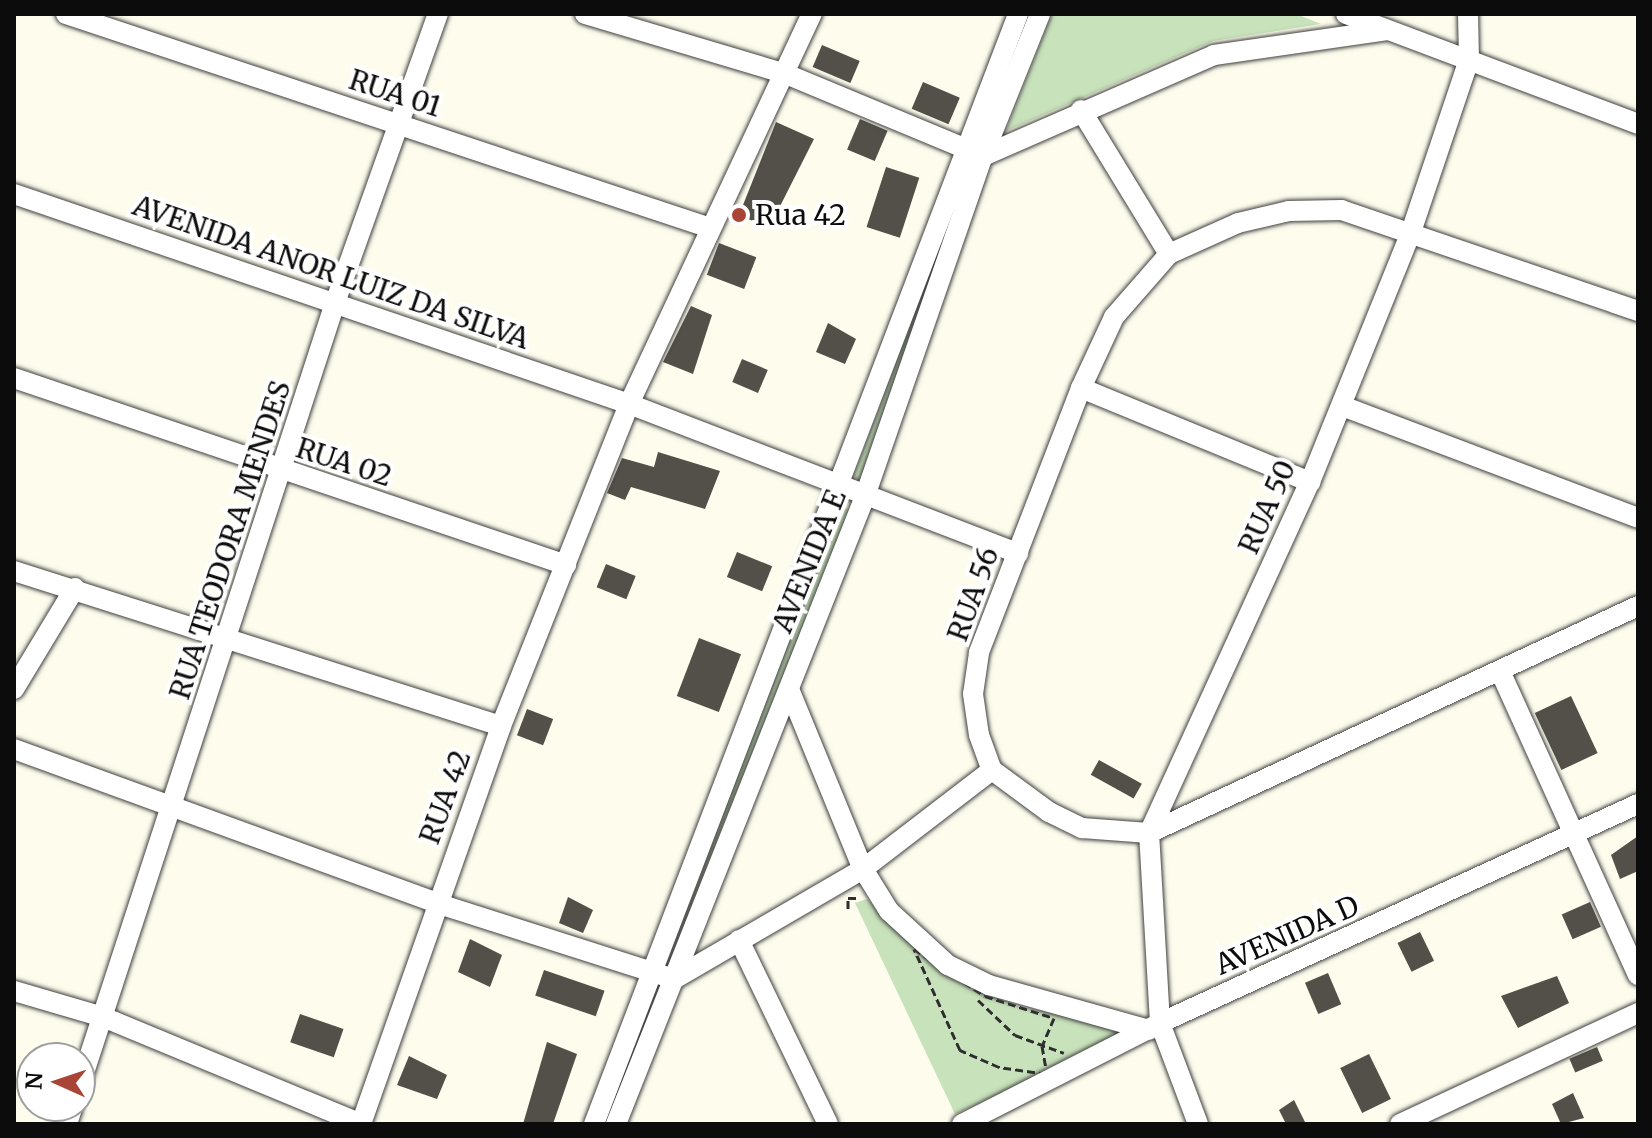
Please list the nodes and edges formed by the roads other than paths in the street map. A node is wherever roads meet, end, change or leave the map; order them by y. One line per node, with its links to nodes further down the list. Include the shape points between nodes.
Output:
1 (66, 14): 13 (street, RUA 01)
2 (438, 14): 13 (street, RUA TEODORA MENDES)
3 (585, 14): 11 (street)
4 (812, 14): 11 (street, RUA 42)
5 (1018, 14): 15 (street, AVENIDA E)
6 (1040, 14): 15 (street, AVENIDA E)
7 (1346, 14): 9 (street)
8 (1468, 14): 10 (street, RUA 50)
9 (1387, 30): 10 (street); 12 (street, via 1214,55)
10 (1469, 60): 14 (street); 18 (street, RUA 50)
11 (786, 74): 15 (street); 17 (street, RUA 42)
12 (1081, 110): 15 (street); 19 (street)
13 (402, 124): 17 (street, RUA 01); 20 (street, RUA TEODORA MENDES)
14 (1638, 124)
15 (973, 153): 28 (street, AVENIDA E); 29 (street, AVENIDA E)
16 (14, 194): 20 (street, AVENIDA ANOR LUIZ DA SILVA)
17 (707, 227): 24 (street, RUA 42)
18 (1411, 232): 19 (street, RUA 56, via 1342,210 1289,211 1238,223); 21 (street, RUA 56); 25 (street, RUA 50)
19 (1169, 254): 23 (street, RUA 56, via 1114,317)
20 (336, 300): 24 (street, AVENIDA ANOR LUIZ DA SILVA); 26 (street, RUA TEODORA MENDES)
21 (1638, 311)
22 (14, 378): 26 (street, RUA 02)
23 (1081, 388): 27 (street); 31 (street, RUA 56)
24 (629, 404): 28 (street, AVENIDA ANOR LUIZ DA SILVA); 32 (street, RUA 42)
25 (1342, 406): 27 (street, RUA 50); 30 (street)
26 (282, 471): 32 (street, RUA 02); 36 (street, RUA TEODORA MENDES)
27 (1310, 482): 45 (street, RUA 50)
28 (840, 489): 29 (street, AVENIDA ANOR LUIZ DA SILVA); 50 (street, AVENIDA E)
29 (864, 499): 31 (street, AVENIDA ANOR LUIZ DA SILVA); 39 (street, AVENIDA E)
30 (1638, 518)
31 (1018, 553): 42 (street, RUA 56, via 979,653 973,694)
32 (566, 565): 40 (street, RUA 42)
33 (14, 571): 34 (street)
34 (75, 588): 36 (street); 38 (street)
35 (1638, 606): 37 (street)
36 (229, 640): 40 (street); 44 (street, RUA TEODORA MENDES)
37 (1500, 671): 45 (street); 46 (street)
38 (14, 689)
39 (789, 689): 47 (street); 52 (street, AVENIDA E)
40 (501, 726): 48 (street, RUA 42)
41 (14, 749): 44 (street)
42 (992, 770): 45 (street, via 1082,828); 47 (street)
43 (1638, 804): 46 (street, AVENIDA D)
44 (174, 807): 48 (street); 55 (street, RUA TEODORA MENDES)
45 (1149, 833): 56 (street, RUA 50)
46 (1573, 836): 51 (street); 56 (street, AVENIDA D)
47 (863, 869): 49 (street); 56 (street, via 889,911 948,965 1032,1001)
48 (436, 903): 50 (street); 58 (street, RUA 42)
49 (739, 940): 52 (street); 61 (street)
50 (651, 972): 52 (street); 59 (street, AVENIDA E)
51 (1638, 975)
52 (674, 979): 60 (street, AVENIDA E)
53 (14, 991): 55 (street)
54 (1638, 1013): 64 (street)
55 (103, 1017): 57 (street, RUA TEODORA MENDES); 58 (street)
56 (1154, 1026): 62 (street, AVENIDA D); 63 (street, RUA 50)
57 (95, 1042)
58 (361, 1124)
59 (594, 1124)
60 (616, 1124)
61 (828, 1124)
62 (962, 1124)
63 (1198, 1124)
64 (1400, 1124)

